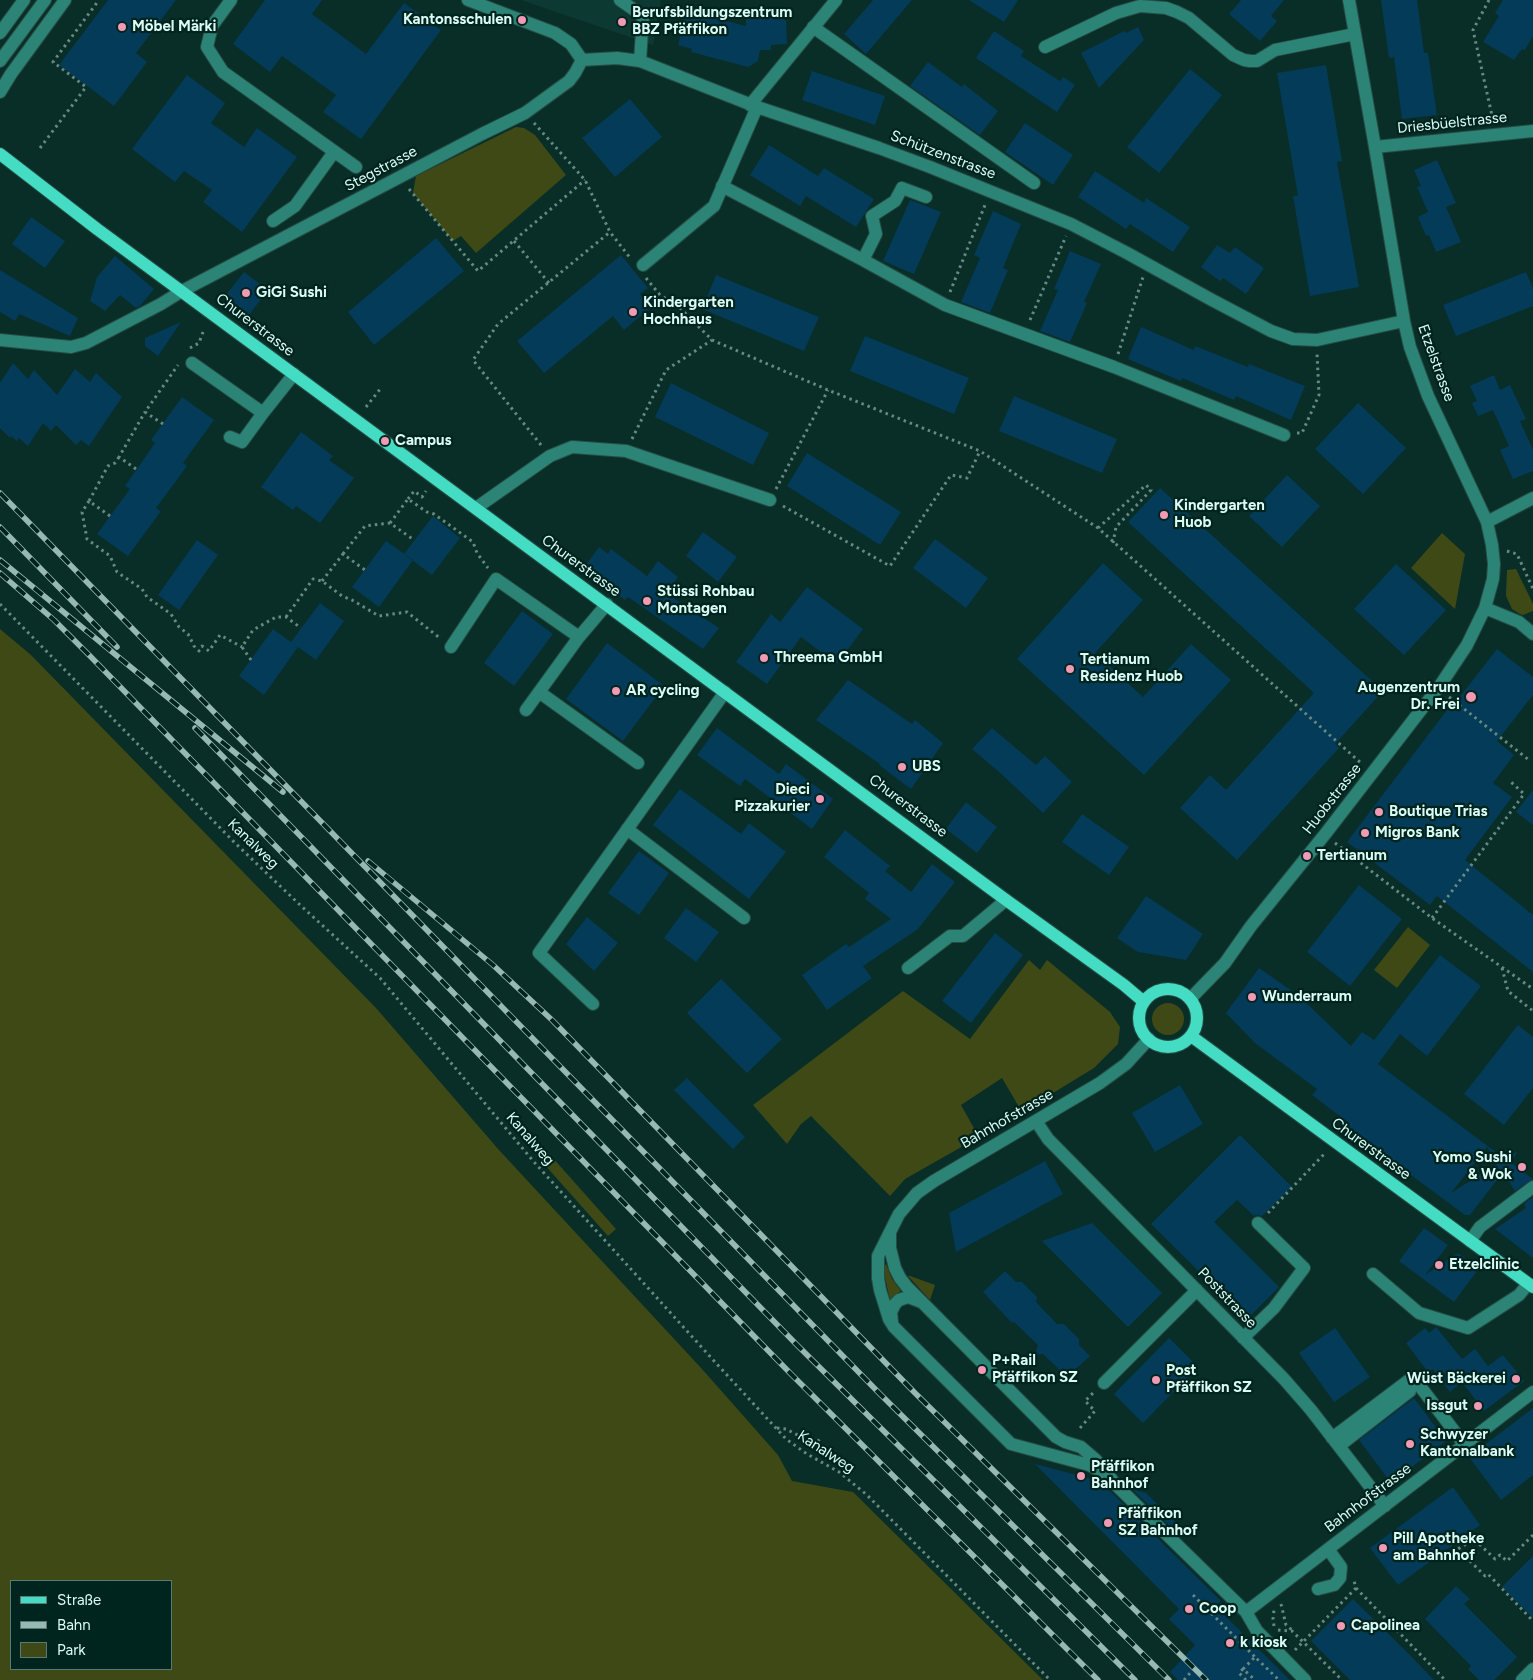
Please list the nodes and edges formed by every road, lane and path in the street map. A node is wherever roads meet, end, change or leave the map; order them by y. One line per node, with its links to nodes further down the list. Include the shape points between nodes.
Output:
1 (24, 0): 12 (street)
2 (45, 0): 16 (street)
3 (66, 0): 18 (street)
4 (99, 0): 24 (path, via 53,62 86,87)
5 (231, 0): 26 (street, via 212,26 207,48 223,72)
6 (468, 0): 15 (street, via 555,33 571,44)
7 (620, 0): 17 (street, via 643,16)
8 (836, 0): 11 (street)
9 (1349, 0): 13 (street, Etzelstrasse)
10 (1489, 0): 22 (path, via 1472,30)
11 (813, 27): 19 (street); 30 (street)
12 (0, 33)
13 (1355, 34): 14 (street, via 1275,50 1257,61 1250,61 1233,55 1178,12 1140,6 1116,13); 23 (street, Etzelstrasse)
14 (1045, 47)
15 (582, 60): 17 (street, Schützenstrasse, via 617,58); 20 (street, Stegstrasse, via 569,81)
16 (0, 61)
17 (640, 61): 19 (street, Schützenstrasse)
18 (0, 92)
19 (753, 106): 31 (street); 32 (street, Schützenstrasse)
20 (525, 113): 28 (street, Stegstrasse); 29 (path)
21 (1533, 131): 22 (street, Driesbüelstrasse)
22 (1496, 135): 23 (street, Driesbüelstrasse)
23 (1375, 147): 44 (street, Etzelstrasse)
24 (40, 148)
25 (1, 152): 42 (main road, Churerstrasse, via 97,229)
26 (334, 152): 27 (street); 34 (street, via 295,206)
27 (356, 167)
28 (399, 178): 37 (path, via 478,271); 42 (street, Stegstrasse)
29 (585, 180): 36 (path); 37 (path)
30 (1034, 183)
31 (722, 186): 38 (street); 40 (street, via 714,206)
32 (991, 191): 35 (street, Schützenstrasse); 43 (path)
33 (926, 197): 38 (street, via 902,188 895,201 872,216 876,234)
34 (273, 221)
35 (1071, 224): 39 (street, Schützenstrasse); 46 (path)
36 (610, 232): 40 (path); 41 (path)
37 (514, 241): 41 (path)
38 (863, 260): 43 (street)
39 (1148, 264): 49 (street, Schützenstrasse, via 1272,331 1293,339); 52 (path)
40 (640, 267): 48 (path, via 660,295 679,307)
41 (549, 282): 64 (path, via 498,324 473,360)
42 (182, 291): 47 (street, Stegstrasse, via 86,343 71,347); 53 (main road, Churerstrasse)
43 (945, 305): 46 (street)
44 (1404, 321): 49 (street, Schützenstrasse); 74 (street, Etzelstrasse, via 1428,396)
45 (203, 332): 50 (path, via 200,342 190,348)
46 (1024, 334): 52 (street)
47 (0, 340)
48 (712, 340): 55 (path); 62 (path, via 666,370)
49 (1317, 340): 60 (path, via 1319,395 1302,433)
50 (189, 358): 58 (street)
51 (178, 365): 57 (path)
52 (1114, 367): 60 (street)
53 (294, 374): 58 (street); 72 (main road, Churerstrasse)
54 (381, 388): 56 (path)
55 (828, 390): 63 (path); 70 (path)
56 (366, 407)
57 (145, 412): 59 (path); 65 (path)
58 (264, 413): 61 (street, via 242,442)
59 (163, 424)
60 (1284, 435)
61 (230, 437)
62 (626, 451): 64 (street, via 572,447); 70 (street)
63 (980, 451): 70 (path, via 967,478 950,475 890,566); 76 (path)
64 (550, 456): 72 (street)
65 (119, 457): 66 (path); 71 (path, via 108,466)
66 (136, 469)
67 (426, 491): 69 (path, via 422,496 414,491)
68 (1533, 498): 74 (street)
69 (408, 499): 75 (path); 79 (path, via 473,542)
70 (770, 500)
71 (89, 501): 73 (path); 92 (path, via 82,512 87,539 110,556 117,572 171,614 199,651 202,646 209,650 220,635)
72 (476, 508): 86 (main road, Churerstrasse)
73 (110, 516)
74 (1487, 522): 87 (street, Etzelstrasse, via 1494,564)
75 (390, 523): 77 (path); 80 (path, via 365,526)
76 (1098, 528): 78 (path); 78 (path, via 1146,485 1151,490 1116,527)
77 (414, 540)
78 (1113, 543): 101 (path)
79 (477, 553)
80 (343, 554): 82 (path); 83 (path)
81 (1517, 554): 84 (path)
82 (365, 570)
83 (322, 581): 88 (path, via 313,579); 93 (path, via 378,616 407,612)
84 (1533, 589)
85 (0, 604): 133 (path, Kanalweg, via 235,843 380,978 534,1162)
86 (607, 604): 91 (street); 96 (main road, Churerstrasse)
87 (1485, 608): 90 (street, via 1518,622); 104 (street, Huobstrasse, via 1467,646 1441,684)
88 (286, 617): 89 (path); 92 (path, via 276,617 253,630)
89 (301, 628)
90 (1533, 634)
91 (579, 637): 93 (street, via 496,579); 95 (street)
92 (242, 647): 94 (path)
93 (451, 647)
94 (251, 660)
95 (540, 692): 98 (street); 100 (street)
96 (725, 692): 103 (street); 105 (main road, Churerstrasse)
97 (1443, 705): 99 (path, via 1449,697)
98 (526, 710)
99 (1529, 760)
100 (638, 763)
101 (1364, 766)
102 (1511, 782): 107 (path, via 1524,794)
103 (627, 829): 106 (street); 113 (street, via 539,953)
104 (1326, 833): 107 (path); 111 (street, Huobstrasse, via 1225,963)
105 (1006, 900): 108 (street, via 963,936 950,936); 112 (main road, Churerstrasse)
106 (744, 918)
107 (1432, 918): 109 (path)
108 (908, 968)
109 (1502, 968): 110 (path); 114 (path, via 1508,991)
110 (1533, 989)
111 (1190, 999): 112 (main road, via 1166,989 1154,993); 115 (main road, via 1197,1017)
112 (1144, 1002): 116 (main road, via 1140,1024)
113 (593, 1004)
114 (1533, 1011)
115 (1191, 1036): 116 (main road, via 1173,1046 1157,1045); 118 (main road, Churerstrasse)
116 (1149, 1039): 117 (street, Bahnhofstrasse, via 1115,1073)
117 (1036, 1121): 121 (street, Bahnhofstrasse, via 917,1192 903,1206); 125 (street, Poststrasse, via 1048,1139)
118 (1335, 1142): 120 (path); 122 (main road, Churerstrasse)
119 (1533, 1186): 122 (street, via 1480,1227)
120 (1258, 1223): 128 (street, via 1304,1268 1274,1308)
121 (890, 1233): 126 (street, Bahnhofstrasse, via 890,1248 900,1278); 127 (street, Bahnhofstrasse, via 878,1256 877,1272 884,1304)
122 (1470, 1241): 124 (main road, Churerstrasse)
123 (1374, 1274): 124 (street, via 1419,1313 1468,1328)
124 (1531, 1285)
125 (1197, 1290): 128 (street, Poststrasse); 129 (street)
126 (925, 1304): 127 (street, via 908,1297 899,1300 891,1312); 135 (street, Bahnhofstrasse)
127 (894, 1327): 139 (street, Bahnhofstrasse, via 1011,1444)
128 (1243, 1338): 137 (street, Poststrasse, via 1311,1410)
129 (1104, 1383)
130 (1410, 1391): 137 (street)
131 (1533, 1392): 138 (street, Bahnhofstrasse)
132 (1090, 1396): 134 (path, via 1085,1401 1095,1411)
133 (776, 1428): 136 (path, via 788,1430 816,1444); 157 (path, Kanalweg, via 799,1449 840,1472 857,1486)
134 (1080, 1428)
135 (1056, 1436): 139 (street); 140 (street, Bahnhofstrasse, via 1086,1450)
136 (820, 1439)
137 (1336, 1442): 138 (street, via 1413,1377); 141 (street, Poststrasse)
138 (1464, 1444): 141 (street, Bahnhofstrasse)
139 (1048, 1454): 140 (street, Bahnhofstrasse, via 1089,1465)
140 (1107, 1476): 148 (street, Bahnhofstrasse)
141 (1385, 1506): 143 (street, Bahnhofstrasse)
142 (1533, 1535): 149 (path, via 1507,1561 1500,1554 1495,1559 1474,1539 1458,1550 1485,1576 1488,1574)
143 (1328, 1549): 145 (street, via 1341,1567 1340,1578 1334,1585); 148 (street, Bahnhofstrasse)
144 (1356, 1588): 163 (path)
145 (1318, 1589)
146 (1193, 1595): 152 (path)
147 (1280, 1602): 150 (path, via 1286,1625)
148 (1246, 1612): 161 (street, Bahnhofstrasse, via 1257,1631)
149 (1533, 1621)
150 (1292, 1630)
151 (1295, 1650): 162 (path, via 1303,1642)
152 (1255, 1657): 153 (path); 160 (path)
153 (1243, 1669): 158 (path, via 1239,1674); 159 (path)
154 (1533, 1669): 164 (street)
155 (1191, 1672): 156 (path)
156 (1186, 1679)
157 (1050, 1680)
158 (1246, 1680)
159 (1255, 1680)
160 (1279, 1680)
161 (1305, 1680)
162 (1342, 1680)
163 (1445, 1680)
164 (1522, 1680)

